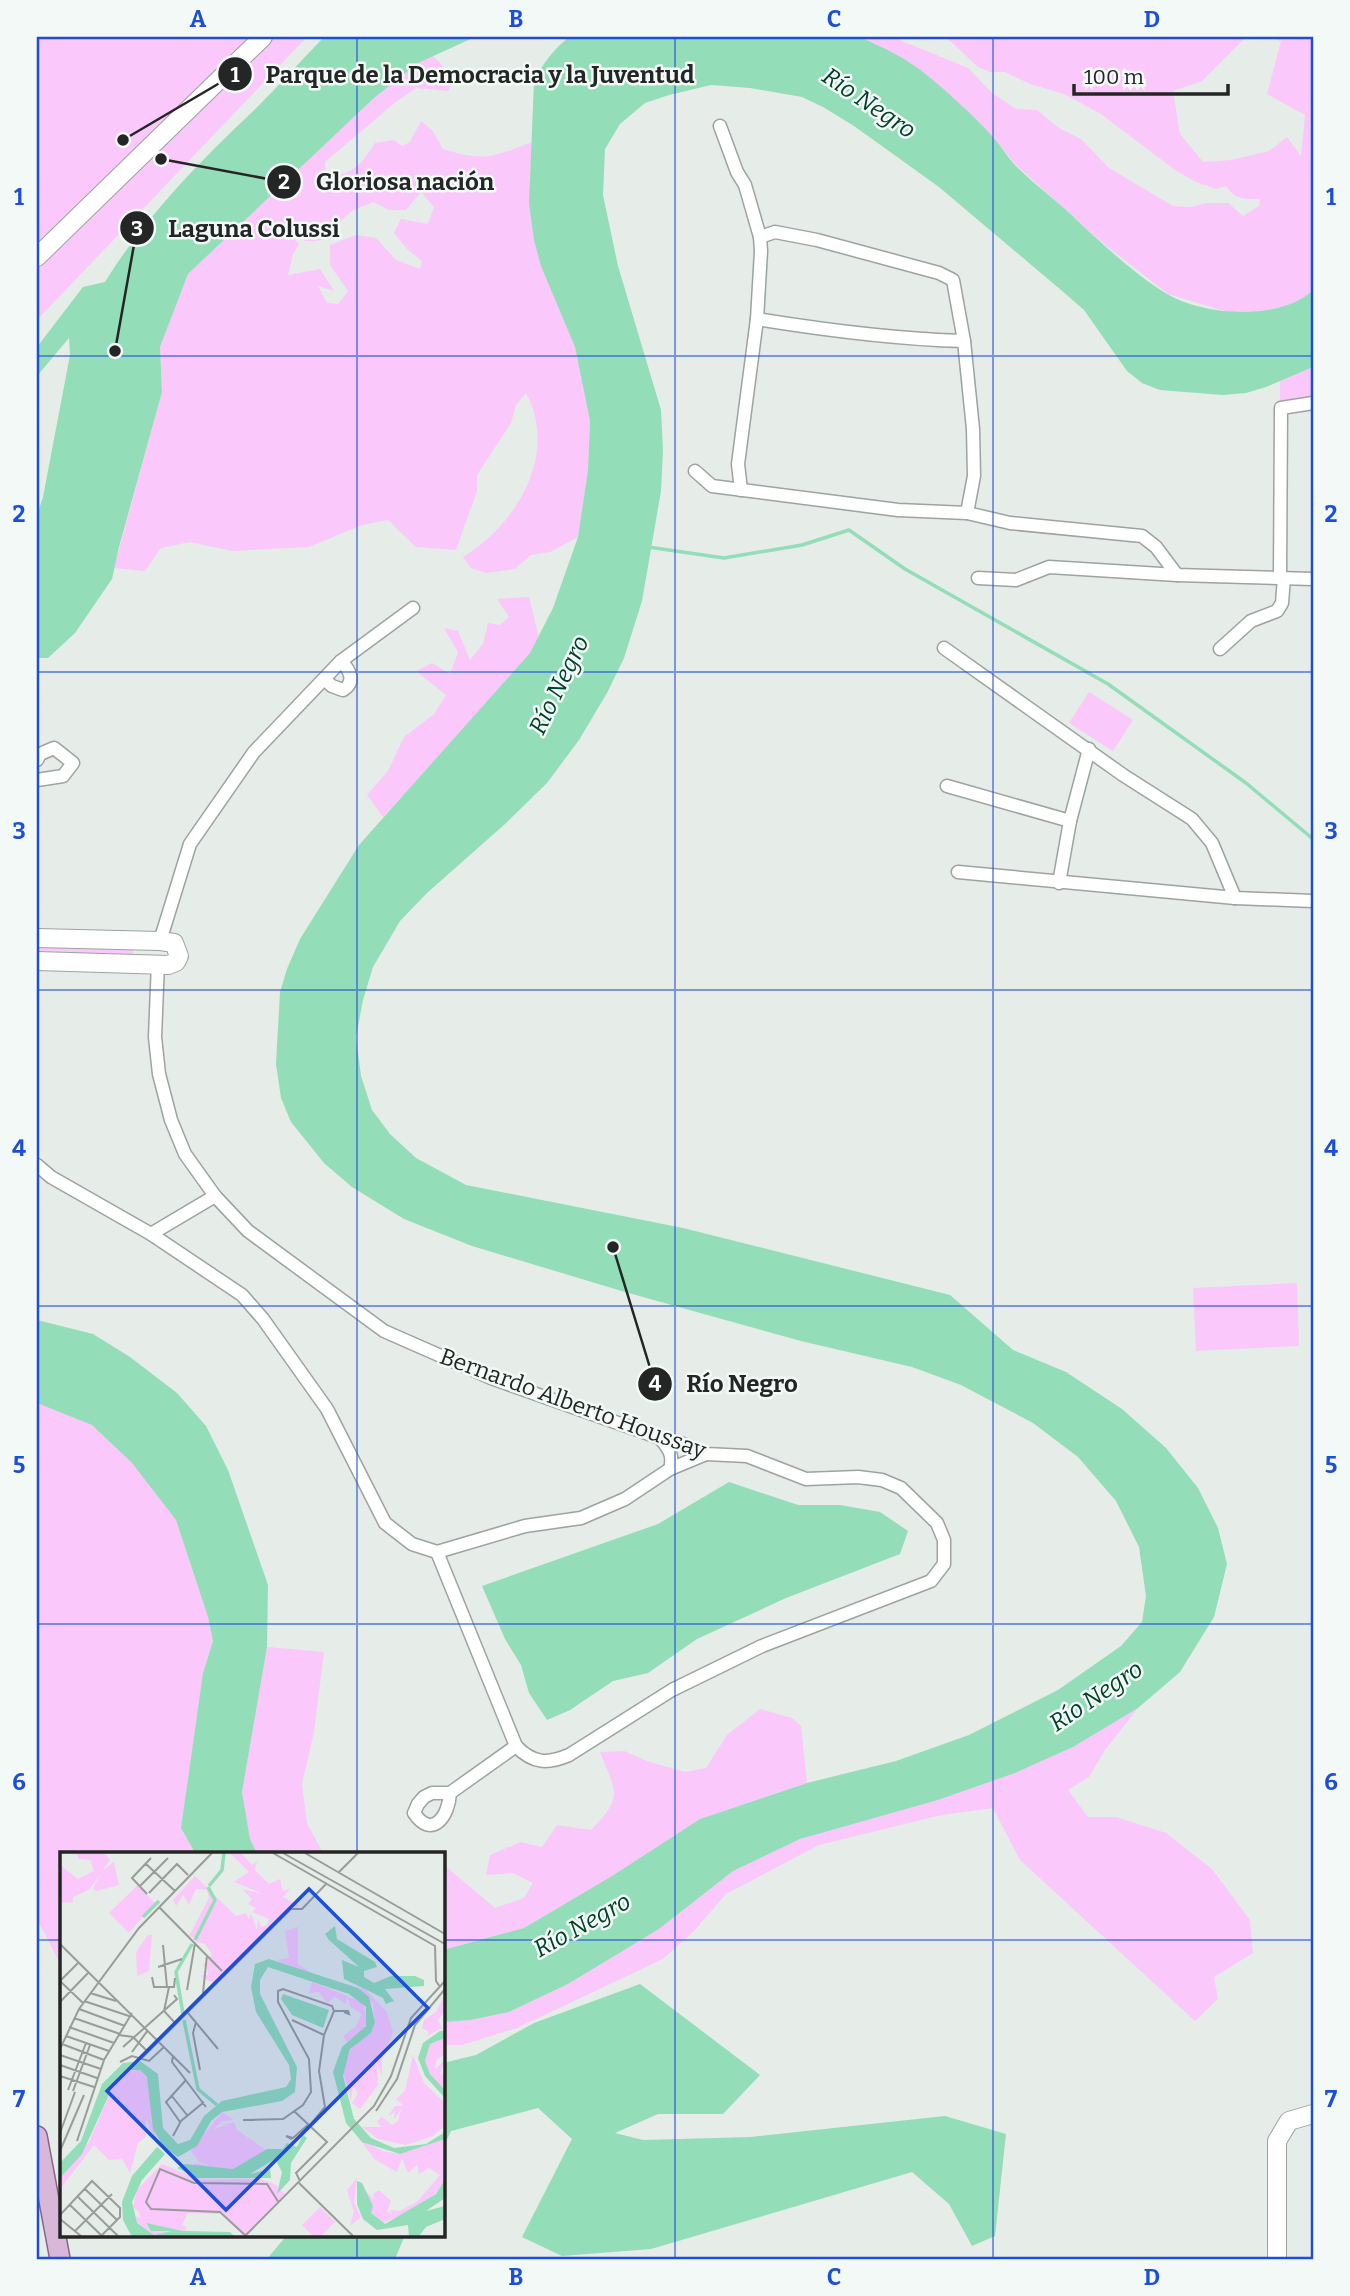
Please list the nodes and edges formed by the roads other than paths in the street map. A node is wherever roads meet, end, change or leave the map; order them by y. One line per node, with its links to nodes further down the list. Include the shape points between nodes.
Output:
1 (263, 37): 4 (street)
2 (720, 126): 3 (street, via 746,186)
3 (760, 237): 5 (street); 6 (street, via 775,232 817,240 953,280)
4 (37, 257)
5 (757, 319): 6 (street, via 839,332); 9 (street, via 738,464)
6 (964, 341): 10 (street, via 974,476)
7 (1313, 402): 13 (street, via 1281,408)
8 (695, 471): 9 (street, via 712,486)
9 (741, 490): 10 (street, via 898,510)
10 (967, 513): 11 (street, via 1010,523 1142,536)
11 (1177, 575): 12 (street, via 1049,567 1016,580); 13 (street)
12 (978, 578)
13 (1282, 578): 14 (street); 17 (street, via 1282,603 1277,611 1251,621)
14 (1313, 579)
15 (413, 608): 18 (street)
16 (944, 648): 20 (street)
17 (1220, 649)
18 (341, 661): 19 (street); 19 (street, via 351,674 347,687 343,690)
19 (324, 679): 30 (street, via 254,752 190,844)
20 (1089, 749): 24 (street); 27 (street, via 1192,819 1212,843)
21 (37, 760): 22 (street, via 54,748 73,763 63,776)
22 (37, 780)
23 (947, 786): 24 (street)
24 (1070, 821): 26 (street)
25 (958, 872): 26 (street)
26 (1059, 883): 27 (street)
27 (1235, 898): 28 (street)
28 (1313, 901)
29 (37, 938): 30 (street)
30 (160, 941): 32 (street, via 174,943 179,956 168,965)
31 (37, 961): 32 (street)
32 (158, 963): 34 (street, Bernardo Alberto Houssay, via 155,1037 165,1097 185,1154)
33 (37, 1165): 35 (street)
34 (215, 1196): 35 (street); 36 (street, Bernardo Alberto Houssay, via 248,1231 384,1331 491,1378)
35 (151, 1234): 39 (street, via 242,1295 327,1409 385,1522 412,1544)
36 (660, 1438): 37 (street, Bernardo Alberto Houssay); 38 (street, via 673,1459)
37 (706, 1454): 38 (street); 40 (street, Bernardo Alberto Houssay, via 747,1456 806,1479 858,1477 901,1488 937,1523 944,1540 944,1564 931,1581 751,1652 672,1690 569,1755 552,1762 526,1756)
38 (670, 1469): 39 (street, via 625,1499 582,1518 525,1526)
39 (437, 1552): 40 (street)
40 (516, 1746): 41 (street)
41 (450, 1793)
42 (1313, 2114): 45 (street, via 1289,2121 1277,2141)
43 (37, 2136): 44 (main road)
44 (60, 2259)
45 (1277, 2259)

